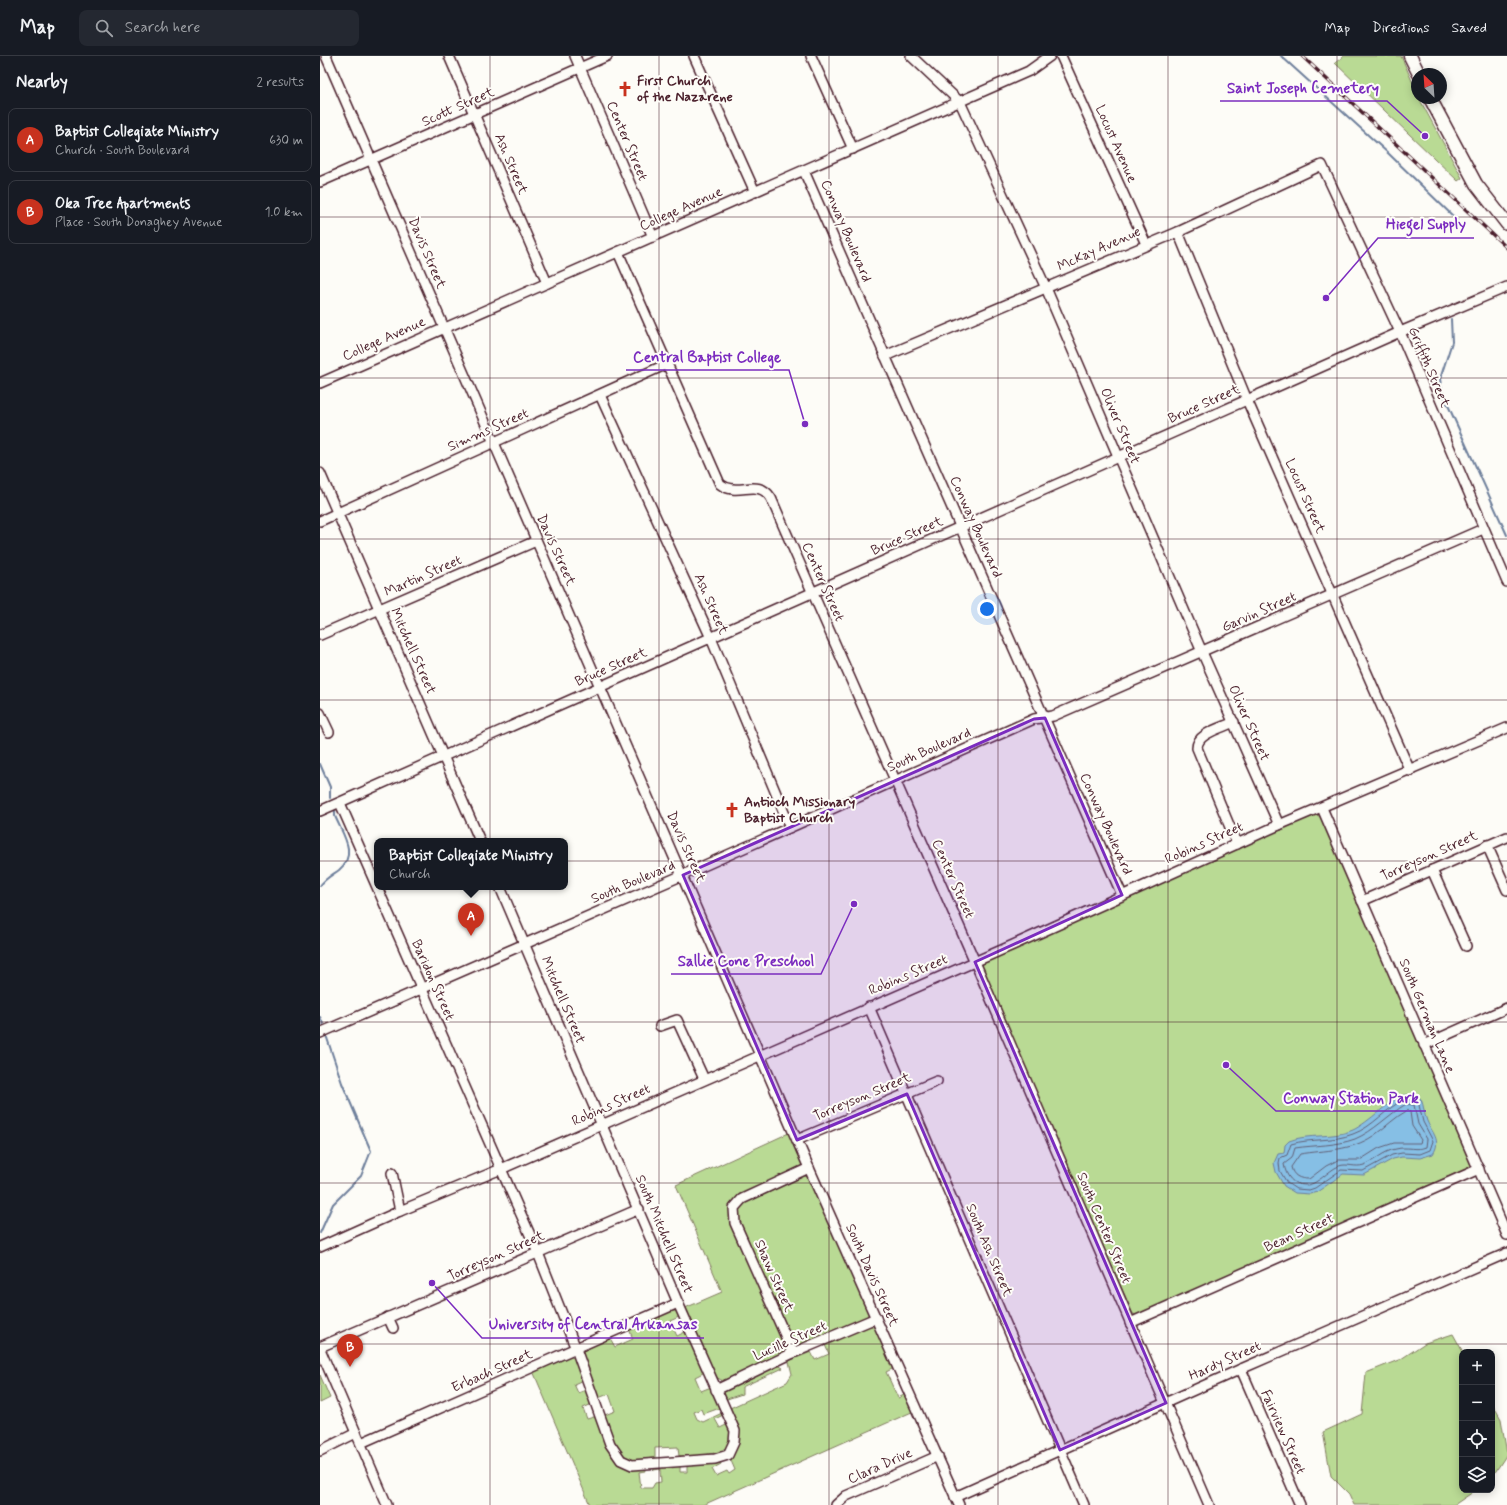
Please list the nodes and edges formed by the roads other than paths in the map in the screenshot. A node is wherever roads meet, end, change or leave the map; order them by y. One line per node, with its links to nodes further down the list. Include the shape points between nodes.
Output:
1 (326, 56): 17 (street, Davis Street)
2 (449, 56): 15 (street, Ash Street)
3 (575, 56): 11 (street, Center Street)
4 (607, 56): 11 (street, Scott Street)
5 (694, 56): 21 (street)
6 (811, 56): 16 (street)
7 (911, 56): 13 (street, Oliver Street)
8 (1050, 56): 13 (street, College Avenue, via 1029,71)
9 (1062, 56): 25 (street, Locust Avenue)
10 (1410, 56): 12 (main road)
11 (580, 68): 15 (street, Scott Street); 24 (street, Center Street)
12 (1416, 68)
13 (960, 102): 16 (street, College Avenue); 28 (street, Oliver Street)
14 (1433, 104): 22 (main road, via 1476,184)
15 (474, 115): 17 (street, Scott Street); 27 (street, Ash Street)
16 (853, 149): 19 (street, College Avenue)
17 (371, 160): 20 (street, Scott Street); 30 (street, Davis Street)
18 (1322, 165): 23 (street, McKay Avenue); 31 (street, Griffith Street)
19 (804, 171): 21 (street, College Avenue); 32 (street, Conway Boulevard)
20 (320, 182)
21 (755, 192): 24 (street, College Avenue)
22 (1507, 224)
23 (1178, 232): 25 (street, McKay Avenue); 36 (street, Locust Street)
24 (653, 237): 26 (street, College Avenue)
25 (1146, 244): 28 (street, McKay Avenue)
26 (618, 252): 27 (street, College Avenue); 33 (street, Center Street)
27 (547, 283): 30 (street, College Avenue)
28 (1046, 288): 32 (street, McKay Avenue); 38 (street, Oliver Street)
29 (1507, 288): 31 (street, Bruce Street)
30 (444, 328): 34 (street, College Avenue); 37 (street, Davis Street)
31 (1400, 332): 36 (street, Bruce Street); 43 (street, Griffith Street)
32 (885, 356): 42 (street, Conway Boulevard)
33 (667, 364): 35 (street, Simms Street); 46 (street, Center Street, via 720,484 735,490 762,488 767,492)
34 (320, 382)
35 (600, 395): 37 (street, Simms Street); 50 (street, Ash Street)
36 (1247, 400): 38 (street, Bruce Street); 47 (street, Locust Street)
37 (494, 443): 40 (street, Simms Street); 44 (street, Davis Street)
38 (1118, 457): 42 (street, Bruce Street); 51 (street, Oliver Street)
39 (320, 473): 40 (street, Mitchell Street)
40 (337, 513): 41 (street, Simms Street); 48 (street, Mitchell Street)
41 (320, 521)
42 (961, 527): 46 (street, Bruce Street); 54 (street, Conway Boulevard)
43 (1483, 529): 45 (street, Griffith Street); 47 (street, Garvin Street)
44 (536, 541): 48 (street, Martin Street); 52 (street, Davis Street)
45 (1507, 582)
46 (813, 593): 50 (street, Bruce Street); 60 (street, Center Street)
47 (1333, 595): 51 (street, Garvin Street); 59 (street, Locust Street)
48 (380, 610): 49 (street, Martin Street); 58 (street, Mitchell Street)
49 (320, 636)
50 (711, 638): 52 (street, Bruce Street); 65 (street, Ash Street)
51 (1202, 652): 54 (street, Garvin Street); 55 (street, Oliver Street)
52 (600, 687): 58 (street, Bruce Street); 71 (street, Davis Street)
53 (320, 713): 57 (street)
54 (1045, 718): 60 (street, South Boulevard, via 1034,719); 76 (street, Conway Boulevard)
55 (1234, 722): 64 (street, Oliver Street); 68 (street, via 1204,735 1196,748)
56 (1507, 728): 59 (street, Robins Street)
57 (328, 732)
58 (444, 757): 61 (street, Bruce Street); 67 (street, Mitchell Street)
59 (1410, 771): 62 (street, Robins Street)
60 (894, 781): 65 (street, South Boulevard); 80 (street, Center Street)
61 (340, 803): 63 (street, Bruce Street); 72 (street, Baridon Street)
62 (1322, 808): 64 (street, Robins Street); 77 (street, South German Lane)
63 (320, 811)
64 (1279, 825): 68 (street, Robins Street)
65 (790, 827): 71 (street, South Boulevard)
66 (1507, 836): 69 (street, Torreyson Street)
67 (479, 838)
68 (1237, 844): 76 (street, Robins Street)
69 (1487, 845): 70 (street, Torreyson Street); 75 (street)
70 (1432, 870): 77 (street, Torreyson Street); 79 (street)
71 (683, 875): 78 (street, South Boulevard); 87 (street, Davis Street)
72 (374, 880)
73 (379, 890): 81 (street, Baridon Street)
74 (501, 890): 78 (street, Mitchell Street)
75 (1507, 890)
76 (1122, 895): 80 (street, Robins Street)
77 (1362, 902): 86 (street, South German Lane)
78 (524, 944): 81 (street, South Boulevard); 91 (street, Mitchell Street)
79 (1466, 946)
80 (975, 962): 82 (street, Robins Street); 106 (street, South Center Street)
81 (422, 988): 85 (street, South Boulevard); 94 (street, Baridon Street)
82 (869, 1007): 87 (street, Robins Street); 90 (street, South Ash Street)
83 (1507, 1008): 86 (street)
84 (660, 1026): 88 (street, via 676,1020)
85 (320, 1033)
86 (1424, 1045): 95 (street, South German Lane)
87 (761, 1055): 88 (street, Robins Street); 92 (street, South Davis Street)
88 (704, 1079): 91 (street, Robins Street)
89 (937, 1081): 90 (street, Torreyson Street)
90 (907, 1094): 92 (street, Torreyson Street); 117 (street, South Ash Street)
91 (601, 1125): 94 (street, Robins Street); 97 (street, South Mitchell Street)
92 (797, 1140): 93 (street, South Davis Street)
93 (809, 1168): 105 (street, South Davis Street); 110 (street, Shaw Street, via 742,1199 734,1208 735,1223)
94 (501, 1169): 98 (street, Robins Street); 101 (street, Baridon Street)
95 (1479, 1170): 99 (street, South German Lane); 106 (street, Bean Street)
96 (392, 1173): 98 (street)
97 (639, 1209): 101 (street, Torreyson Street); 103 (street, South Mitchell Street)
98 (400, 1211): 100 (street, Robins Street)
99 (1507, 1235)
100 (320, 1248)
101 (538, 1253): 104 (street, Torreyson Street); 109 (street, Baridon Street)
102 (1507, 1253): 111 (street, Hardy Street)
103 (678, 1303): 109 (street, Erbach Street); 112 (street, South Mitchell Street)
104 (388, 1317): 107 (street); 108 (street, Torreyson Street)
105 (876, 1318): 110 (street, Lucille Street); 119 (street, South Davis Street)
106 (1130, 1323): 113 (street, South Center Street)
107 (393, 1328)
108 (320, 1348): 114 (street)
109 (576, 1349): 115 (street, Baridon Street, via 610,1444 621,1460 632,1465 715,1459 728,1454); 116 (street, Erbach Street)
110 (793, 1353): 112 (street, Lucille Street)
111 (1241, 1370): 113 (street, Hardy Street); 125 (street, Fairview Street)
112 (716, 1390): 115 (street, South Mitchell Street, via 735,1431)
113 (1166, 1403): 117 (street, Hardy Street); 124 (street, South Center Street)
114 (356, 1433): 116 (street); 118 (street)
115 (734, 1442)
116 (360, 1443): 121 (street)
117 (1060, 1450): 120 (street, Hardy Street); 123 (street, South Ash Street)
118 (320, 1451)
119 (938, 1456): 120 (street, South Davis Street); 122 (street, Clara Drive, via 846,1496)
120 (957, 1501)
121 (387, 1505)
122 (836, 1505)
123 (1084, 1505)
124 (1208, 1505)
125 (1300, 1505)

